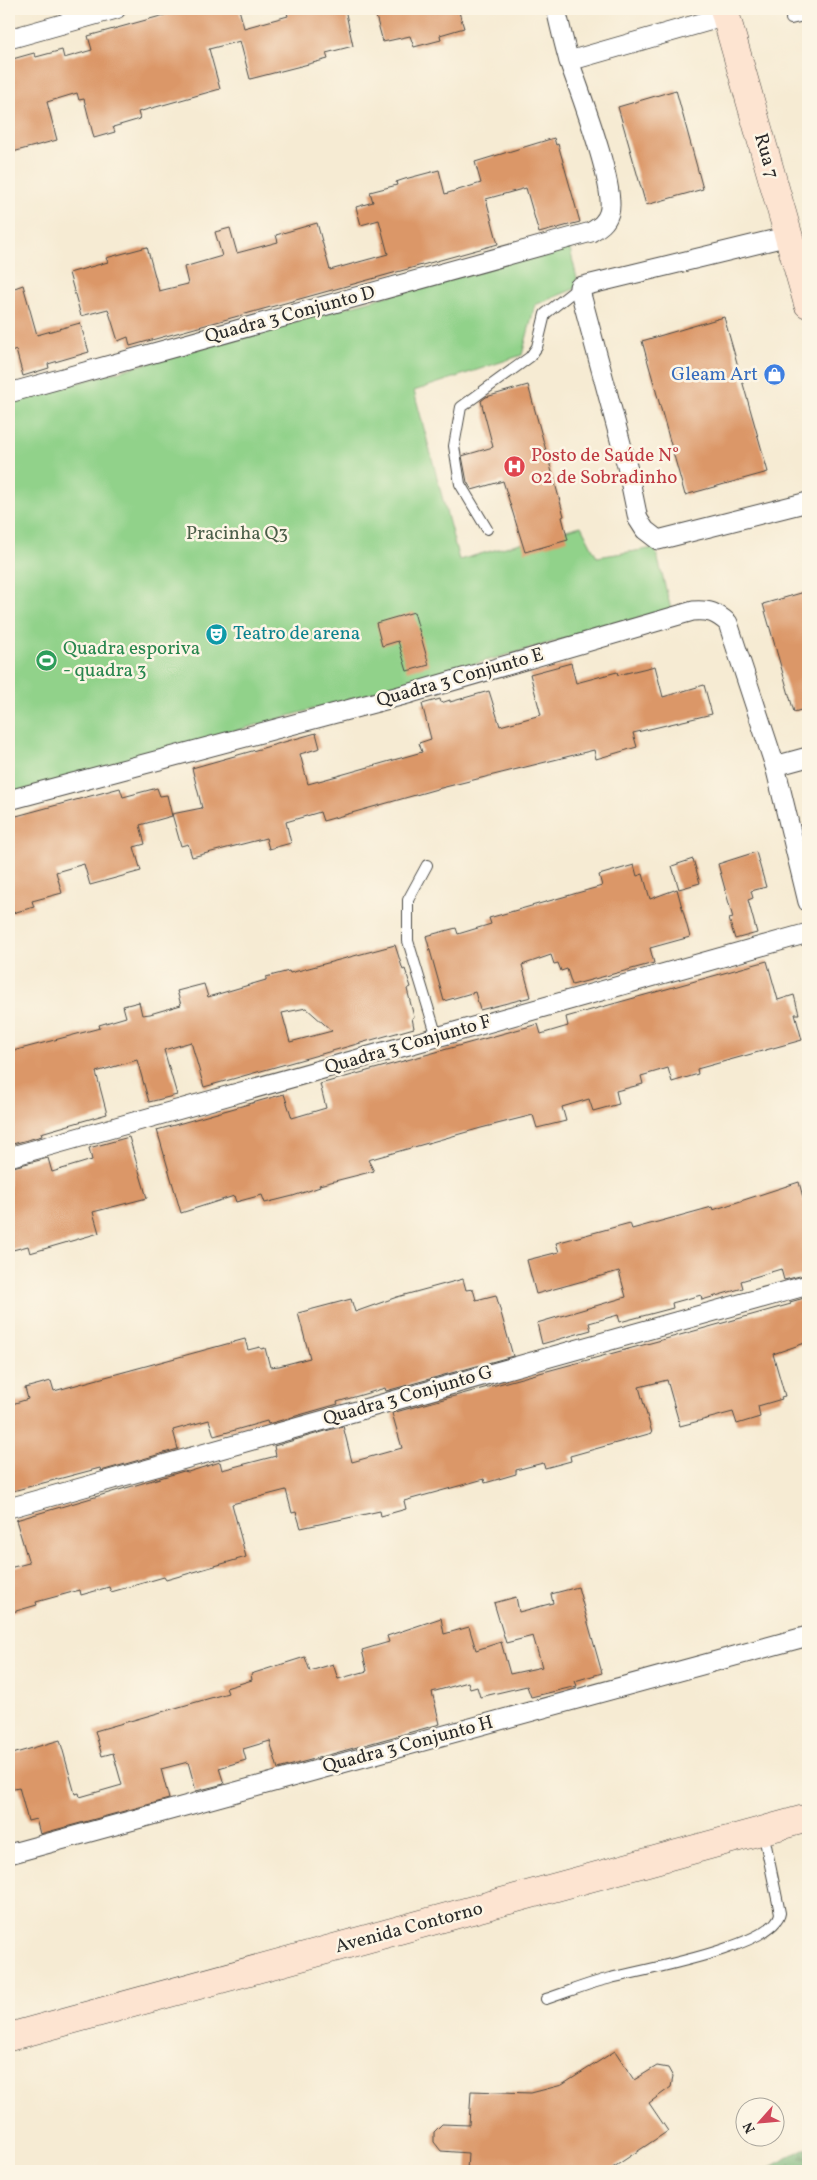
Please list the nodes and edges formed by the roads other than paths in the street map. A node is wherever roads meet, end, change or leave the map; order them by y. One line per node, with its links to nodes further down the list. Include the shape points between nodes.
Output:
1 (116, 9): 6 (street)
2 (556, 9): 7 (street, Quadra 3 Conjunto D)
3 (725, 12): 7 (street); 8 (main road, Rua 7)
4 (808, 15): 5 (lane)
5 (791, 19)
6 (9, 39)
7 (569, 60): 11 (street, Quadra 3 Conjunto D, via 610,197 610,212 601,226 591,232)
8 (789, 236): 9 (street); 10 (main road, Rua 7)
9 (579, 287): 12 (street, via 638,519 652,537 658,540); 13 (lane, via 545,314 537,347 530,357 461,407 454,446 460,484)
10 (808, 304)
11 (9, 393)
12 (808, 502)
13 (487, 529)
14 (808, 757): 15 (street)
15 (775, 766): 16 (street, Quadra 3 Conjunto E, via 728,623 718,613 701,610 411,693); 18 (street, Quadra 3 Conjunto E)
16 (9, 800)
17 (427, 865): 20 (lane, via 408,900 408,941)
18 (808, 902)
19 (808, 933): 20 (street, Quadra 3 Conjunto F)
20 (437, 1037): 21 (street, Quadra 3 Conjunto F)
21 (9, 1157)
22 (808, 1285): 23 (street, Quadra 3 Conjunto G)
23 (9, 1508)
24 (808, 1636): 27 (street, Quadra 3 Conjunto H)
25 (808, 1818): 26 (main road, Avenida Contorno)
26 (763, 1831): 28 (lane, via 780,1912 770,1929 711,1954 608,1978); 29 (main road, Avenida Contorno)
27 (9, 1854)
28 (546, 1999)
29 (9, 2037)

